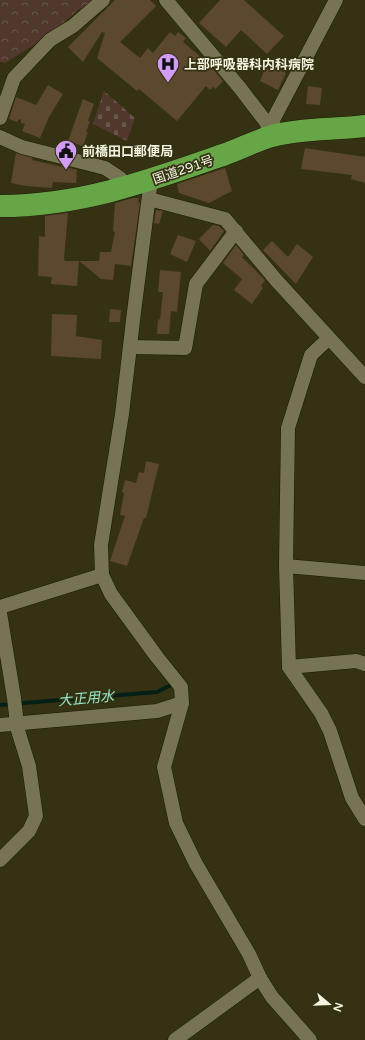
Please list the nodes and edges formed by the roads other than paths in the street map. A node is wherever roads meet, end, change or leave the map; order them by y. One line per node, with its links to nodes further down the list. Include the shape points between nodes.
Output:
1 (103, 0): 4 (street, via 73,26 50,40 14,78)
2 (166, 0): 6 (street, via 240,88 266,122)
3 (336, 0): 6 (street, via 273,120)
4 (0, 118)
5 (365, 126): 6 (highway, 国道291号)
6 (272, 136): 9 (highway, 国道291号)
7 (0, 137): 8 (street, via 22,147 105,168 120,178)
8 (126, 188): 9 (highway, 国道291号); 10 (highway, 国道291号, via 76,200)
9 (150, 190): 11 (street, via 226,219); 13 (street)
10 (0, 206)
11 (236, 231): 12 (street); 13 (street, via 196,284 185,348)
12 (329, 338): 14 (street); 15 (street, via 311,355 288,428)
13 (130, 347): 17 (street, via 101,545)
14 (365, 377)
15 (286, 566): 16 (street); 21 (street)
16 (365, 574)
17 (102, 575): 18 (street); 22 (street, via 111,594 181,687)
18 (0, 607)
19 (0, 613): 23 (street)
20 (365, 664): 21 (street, via 356,661)
21 (289, 667): 25 (street, via 321,713 330,731 352,798)
22 (182, 703): 23 (street, via 157,711); 27 (street, via 164,767 176,823)
23 (16, 720): 24 (street); 26 (street, via 29,766 36,816 29,831)
24 (0, 726)
25 (365, 819)
26 (0, 860)
27 (260, 978): 28 (street); 29 (street, via 272,997)
28 (175, 1040)
29 (310, 1040)

